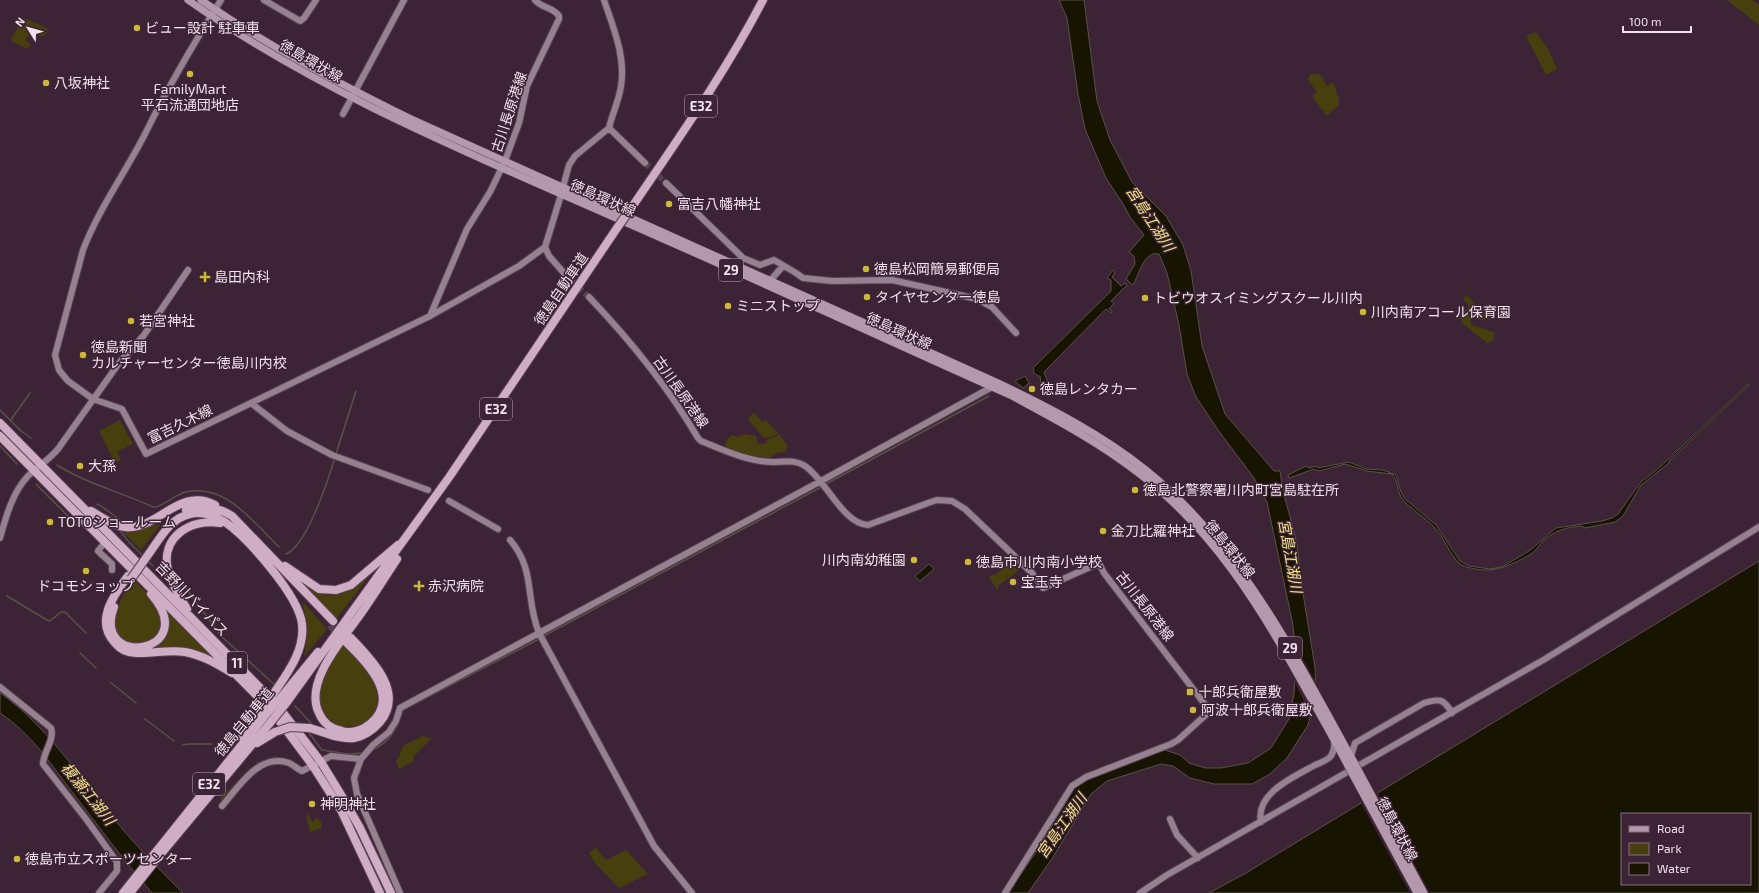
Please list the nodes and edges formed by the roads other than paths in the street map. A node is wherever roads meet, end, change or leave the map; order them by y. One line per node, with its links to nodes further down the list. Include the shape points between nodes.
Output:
1 (188, 0): 12 (main road, 徳島環状線 / 29)
2 (201, 0): 12 (main road, 徳島環状線 / 29)
3 (220, 0): 12 (street)
4 (264, 0): 11 (street)
5 (278, 0): 11 (street)
6 (316, 0): 11 (street, via 300,21)
7 (404, 0): 13 (street)
8 (535, 0): 17 (street, 古川長原港線, via 540,5 554,10 559,19 527,86 519,123)
9 (604, 0): 15 (street, via 616,33 622,63 620,90)
10 (763, 0): 35 (highway, 徳島自動車道 / E32, bridge, via 714,86)
11 (274, 6)
12 (213, 12): 13 (main road, 徳島環状線 / 29); 29 (street, via 101,211 83,250 55,355 63,376)
13 (353, 95): 14 (street); 17 (main road, 徳島環状線 / 29)
14 (344, 114)
15 (609, 128): 16 (street); 19 (street, via 575,156 569,165)
16 (645, 163)
17 (504, 164): 19 (main road, 徳島環状線 / 29); 26 (street, 古川長原港線, via 467,229)
18 (666, 183): 21 (street, via 741,257 760,265 774,260)
19 (562, 191): 20 (street); 24 (main road, 徳島環状線 / 29)
20 (545, 247): 23 (street, via 549,256); 26 (street, via 496,280)
21 (783, 266): 24 (street); 27 (street, via 803,278 832,281 892,280 977,299 992,307)
22 (188, 270): 29 (street, via 144,334 119,363)
23 (571, 281)
24 (768, 283): 28 (main road, 徳島環状線 / 29); 53 (main road, 徳島環状線 / 29, via 998,383 1082,426 1146,470 1171,492 1202,524)
25 (589, 296): 36 (street, 古川長原港線, via 652,370 698,438 746,458 803,464)
26 (430, 316): 30 (street, 富吉久木線)
27 (1016, 333)
28 (992, 387): 36 (street); 53 (main road, 徳島環状線 / 29, via 1080,432 1142,475 1198,528)
29 (94, 399): 30 (street, 富吉久木線, via 122,409 146,454); 33 (street, via 58,449)
30 (251, 403): 37 (street, via 287,431 335,456)
31 (0, 423): 33 (highway, 吉野川バイパス / 11)
32 (0, 436): 34 (highway, 吉野川バイパス / 11)
33 (41, 465): 34 (street); 39 (highway, 吉野川バイパス / 11)
34 (34, 471): 44 (street, via 16,492); 47 (highway, 吉野川バイパス / 11)
35 (450, 476): 45 (highway, 徳島自動車道 / E32); 64 (highway, bridge, via 317,682 315,701 320,716 331,727 352,732 366,727 377,717 382,702 380,685 371,668 349,640 376,665 388,694 386,712 376,727 353,738 309,728 290,727 275,732)
36 (823, 484): 56 (street); 80 (street, 古川長原港線, via 845,513 868,525 937,500 952,501 965,509 1004,546 1032,573 1043,588 1099,562 1104,573 1210,711 1171,744 1086,777 1072,786)
37 (428, 490)
38 (449, 500): 43 (street)
39 (82, 506): 40 (highway, via 126,527 144,524 176,505 192,501 202,500); 54 (highway, 吉野川バイパス / 11)
40 (224, 511): 48 (highway, via 201,507 181,512 165,524); 49 (highway, via 232,516)
41 (230, 526): 48 (highway, via 202,513 184,516 169,527); 49 (highway); 54 (highway, via 202,522 183,529 171,542 167,554 167,568)
42 (1759, 528): 60 (street)
43 (498, 529)
44 (0, 538)
45 (406, 538): 49 (highway, via 351,585 336,590 323,590 311,585); 59 (highway, 徳島自動車道 / E32, via 371,587)
46 (510, 540): 56 (street, via 522,556 527,569 533,619)
47 (105, 542): 50 (street, via 98,551 112,564); 52 (highway, 吉野川バイパス / 11)
48 (146, 554): 51 (highway)
49 (266, 557): 55 (highway); 59 (highway, via 297,606 302,625 299,651)
50 (112, 570)
51 (130, 577): 52 (highway, via 115,604 111,626 117,638 123,643 130,647 143,648 158,639 165,621 160,605); 57 (highway, via 114,594 106,612 107,629 117,646 136,653 161,651 196,655)
52 (142, 578): 57 (highway, 吉野川バイパス / 11)
53 (1244, 581): 62 (main road, 徳島環状線 / 29, via 1277,625)
54 (191, 617): 68 (highway, 吉野川バイパス / 11, via 277,704)
55 (332, 623)
56 (540, 636): 66 (street, via 402,706 389,732); 79 (street, via 654,846)
57 (245, 682): 68 (highway, 吉野川バイパス / 11)
58 (0, 687): 75 (street, via 49,726 52,731 51,738 43,764 117,862 117,870)
59 (282, 696): 61 (highway, 徳島自動車道 / E32, bridge)
60 (1452, 713): 63 (street, via 1445,702 1430,701); 71 (street)
61 (265, 718): 64 (highway, 徳島自動車道 / E32); 72 (highway, 徳島自動車道 / E32, via 201,794)
62 (1337, 739): 63 (street); 65 (street); 67 (main road, 徳島環状線 / 29)
63 (1355, 743): 67 (street)
64 (246, 751): 72 (highway, 徳島自動車道 / E32)
65 (1330, 757): 67 (street); 71 (street, via 1293,778 1267,798 1260,811)
66 (361, 758): 68 (street, via 331,756); 78 (street, via 354,778 357,794)
67 (1349, 761): 82 (main road, 徳島環状線 / 29, bridge); 83 (main road, 徳島環状線 / 29, bridge)
68 (317, 764): 69 (street, via 302,771 287,762 262,764); 76 (highway, 吉野川バイパス / 11, via 348,822); 77 (highway, 吉野川バイパス / 11, via 360,828)
69 (222, 806)
70 (1170, 819): 73 (street, via 1177,835)
71 (1261, 822): 73 (street)
72 (157, 853): 74 (highway, 徳島自動車道 / E32)
73 (1198, 858): 81 (street)
74 (126, 892)
75 (99, 893)
76 (380, 893)
77 (391, 893)
78 (400, 893)
79 (692, 893)
80 (1005, 893)
81 (1140, 893)
82 (1417, 893)
83 (1424, 893)

